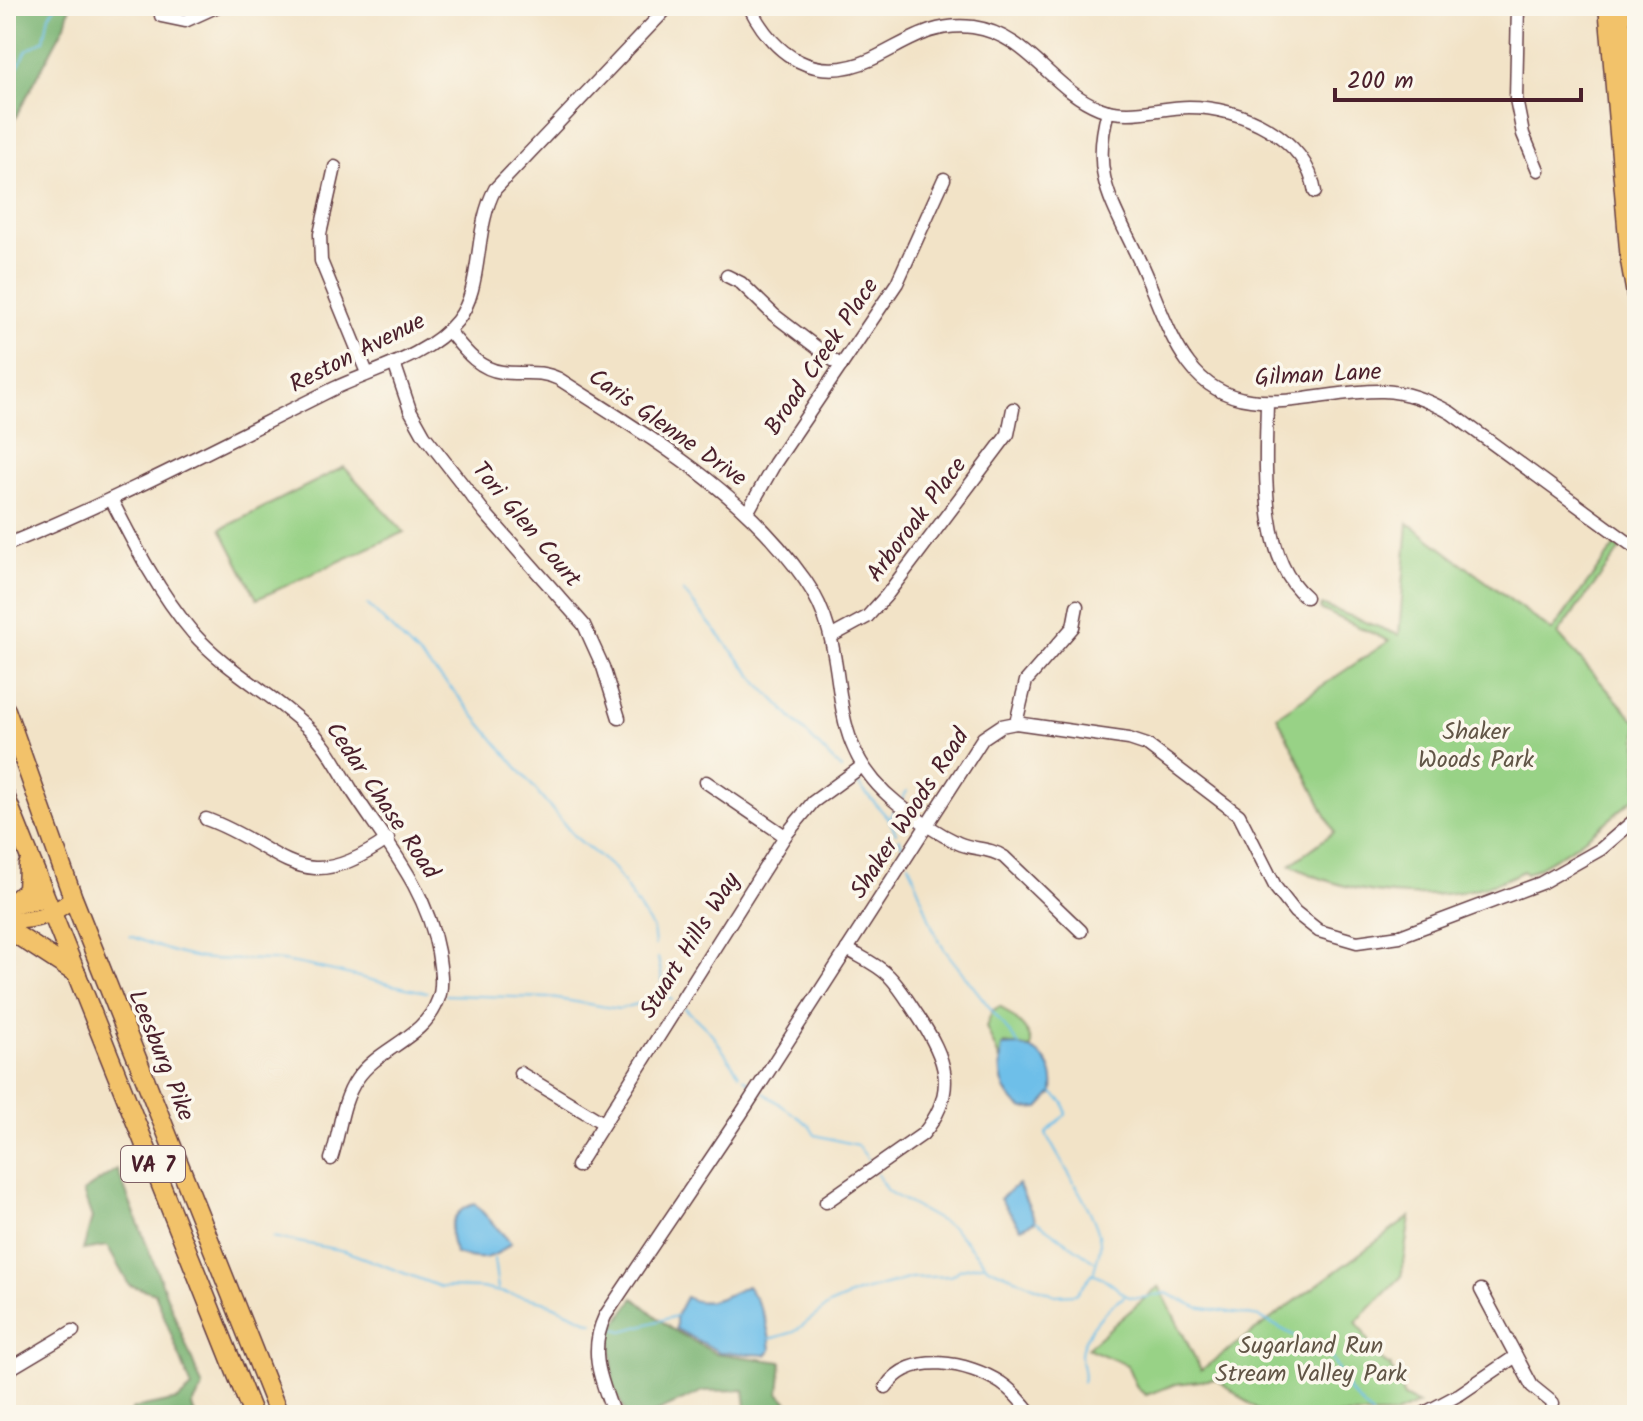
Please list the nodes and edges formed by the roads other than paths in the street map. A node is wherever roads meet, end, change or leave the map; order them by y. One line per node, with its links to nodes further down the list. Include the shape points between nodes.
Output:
1 (218, 6): 7 (street, via 191,20)
2 (669, 6): 16 (street, Reston Avenue, via 495,189 483,216 468,300)
3 (749, 6): 8 (street, via 774,46 796,60 825,68 857,65 937,27 985,29 1010,40 1076,96)
4 (1518, 6): 10 (street, via 1516,99)
5 (1607, 6): 15 (main road)
6 (1620, 6): 11 (main road)
7 (161, 16)
8 (1108, 111): 13 (street, via 1189,107 1243,116 1296,152); 20 (street, Gilman Lane, via 1099,151 1103,177 1182,353 1199,376 1220,391)
9 (335, 167): 19 (street, via 320,234 321,261)
10 (1538, 170)
11 (1637, 174)
12 (944, 179): 18 (street, Broad Creek Place, via 897,283)
13 (1315, 192)
14 (727, 276): 18 (street)
15 (1637, 306)
16 (448, 330): 17 (street, Reston Avenue); 23 (street, Caris Glenne Drive, via 484,367 559,379 718,485)
17 (394, 363): 19 (street, Reston Avenue); 30 (street, Tori Glen Court, via 424,435 584,625)
18 (841, 366): 23 (street, Broad Creek Place)
19 (367, 373): 22 (street, Reston Avenue)
20 (1267, 403): 24 (street, Gilman Lane, via 1367,391 1427,400); 26 (street, via 1270,519 1287,576)
21 (1013, 409): 28 (street, Arboroak Place, via 1008,434 886,596 867,617)
22 (111, 499): 25 (street, Reston Avenue); 39 (street, Cedar Chase Road, via 166,599 191,630 245,680 307,726)
23 (748, 511): 28 (street, Caris Glenne Drive, via 806,581)
24 (1635, 543)
25 (6, 545)
26 (1306, 597)
27 (1077, 606): 31 (street, via 1073,627 1026,681)
28 (832, 636): 32 (street, Caris Glenne Drive, via 842,720)
29 (6, 710): 41 (highway, Leesburg Pike / VA 7)
30 (619, 718)
31 (1016, 723): 35 (street, via 1129,739 1160,753 1239,815 1276,888 1295,912 1319,931 1357,942 1400,936 1541,883 1601,849); 37 (street, Shaker Woods Road, via 983,738)
32 (861, 767): 37 (street, Caris Glenne Drive, via 896,803); 38 (street, Stuart Hills Way, via 813,802)
33 (706, 782): 38 (street)
34 (6, 798): 40 (highway, Leesburg Pike / VA 7)
35 (1637, 818)
36 (206, 819): 39 (street, via 232,828 283,861 309,867 349,862)
37 (925, 823): 44 (street, Caris Glenne Drive, via 960,844 1000,854); 45 (street, Shaker Woods Road)
38 (785, 836): 48 (street, Stuart Hills Way)
39 (388, 839): 49 (street, Cedar Chase Road, via 419,889 433,926 441,972 439,999 423,1027 359,1076 348,1094)
40 (26, 851): 41 (highway, Leesburg Pike / VA 7); 42 (highway, via 28,886)
41 (58, 905): 42 (main road); 46 (highway, Leesburg Pike / VA 7); 59 (highway, Leesburg Pike / VA 7)
42 (7, 912)
43 (6, 928): 46 (highway)
44 (1081, 931)
45 (847, 949): 51 (street, via 888,975 910,1004 942,1059 945,1092 923,1134); 60 (street, Shaker Woods Road, via 605,1316 595,1353)
46 (77, 974): 58 (highway, Leesburg Pike / VA 7)
47 (520, 1073): 48 (street)
48 (603, 1123): 50 (street, Stuart Hills Way)
49 (331, 1159)
50 (577, 1166)
51 (826, 1202)
52 (1481, 1290): 54 (street)
53 (73, 1331): 55 (street)
54 (1516, 1356): 57 (street, via 1532,1386); 62 (street)
55 (6, 1371)
56 (886, 1387): 61 (street, via 894,1374 912,1366 959,1365 1003,1384)
57 (1553, 1403)
58 (253, 1415)
59 (279, 1415)
60 (614, 1415)
61 (1032, 1415)
62 (1421, 1415)

